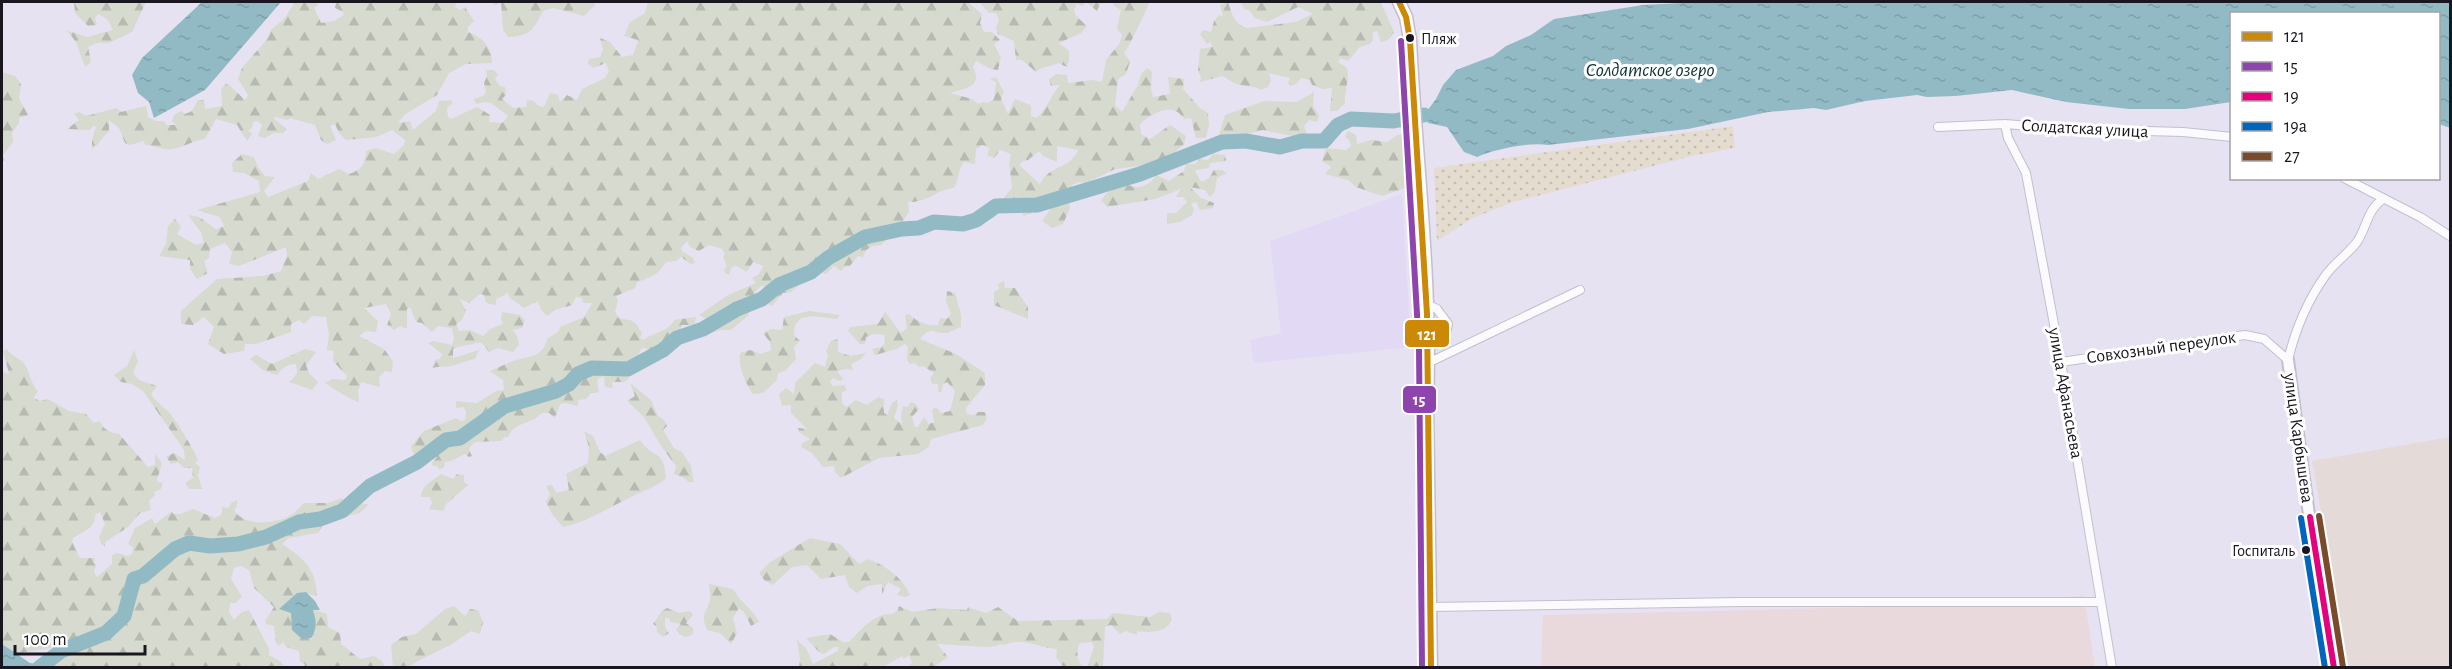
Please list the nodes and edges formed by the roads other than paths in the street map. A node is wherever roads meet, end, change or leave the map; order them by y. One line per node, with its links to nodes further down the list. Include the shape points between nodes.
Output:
1 (1399, 2): 9 (main road, via 1410,40)
2 (2005, 124): 3 (street, Солдатская улица); 4 (street, Солдатская улица); 12 (street, улица Афанасьева, via 2026,173)
3 (1938, 127)
4 (2230, 137)
5 (2348, 180): 6 (street)
6 (2383, 199): 7 (street); 11 (street, улица Карбышева, via 2375,205 2354,246 2318,288)
7 (2451, 236)
8 (1580, 290): 13 (street)
9 (1426, 304): 10 (main road); 10 (street, via 1437,309 1448,324 1441,342)
10 (1428, 348): 13 (main road)
11 (2288, 360): 12 (street, Совхозный переулок, via 2264,339 2245,335); 18 (street, улица Карбышева)
12 (2061, 362): 14 (street, улица Афанасьева)
13 (1428, 363): 15 (main road)
14 (2101, 602): 15 (street); 17 (street, улица Афанасьева)
15 (1431, 607): 16 (main road)
16 (1431, 668)
17 (2112, 668)
18 (2334, 668)

